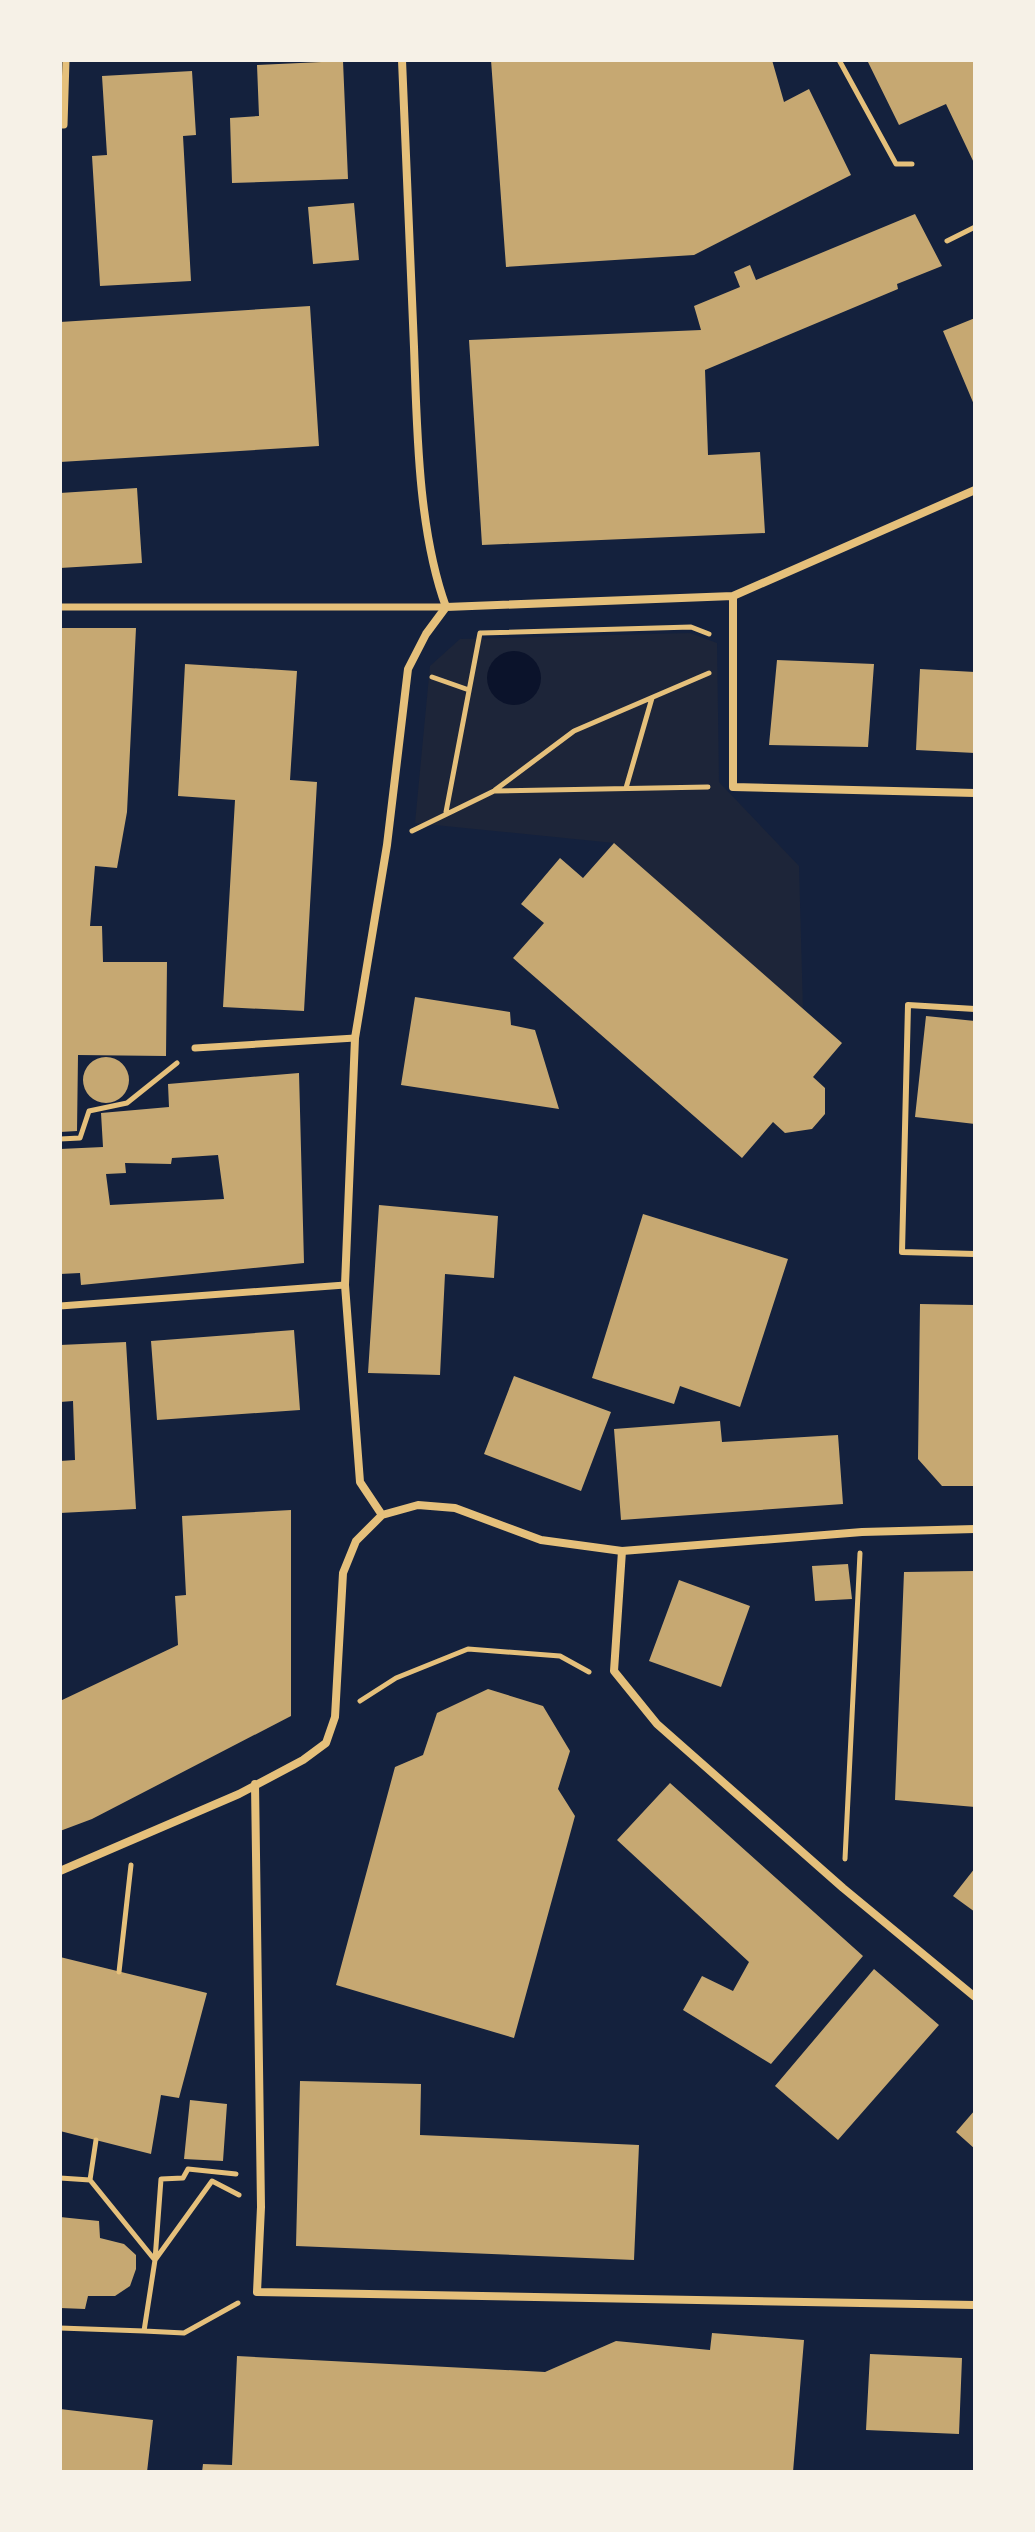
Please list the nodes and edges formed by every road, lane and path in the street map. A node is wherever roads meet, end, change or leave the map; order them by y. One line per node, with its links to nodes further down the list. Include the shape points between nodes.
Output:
1 (66, 60): 4 (street)
2 (402, 60): 11 (street, via 417,423 428,542)
3 (839, 60): 5 (path, via 896,164)
4 (62, 125)
5 (912, 164)
6 (975, 227): 7 (path)
7 (947, 241)
8 (975, 490): 9 (street)
9 (733, 596): 11 (street); 14 (street)
10 (60, 607): 11 (street)
11 (446, 607): 13 (street)
12 (480, 633): 13 (path); 14 (path, via 691,627); 17 (path)
13 (426, 634): 16 (street)
14 (733, 642): 15 (street)
15 (733, 664): 18 (path); 19 (street)
16 (408, 669): 17 (path); 24 (street)
17 (469, 690): 23 (path)
18 (652, 698): 20 (path); 21 (path, via 574,731)
19 (733, 787): 20 (path); 22 (street)
20 (626, 788): 21 (path)
21 (494, 791): 23 (path)
22 (975, 793)
23 (445, 813): 24 (path)
24 (387, 845): 26 (street)
25 (975, 1009): 29 (lane, via 908,1005 902,1252)
26 (355, 1038): 27 (street); 30 (street)
27 (195, 1048): 28 (path, via 127,1103 89,1111 80,1138)
28 (60, 1139)
29 (975, 1254)
30 (345, 1285): 31 (street); 32 (street, via 360,1482)
31 (60, 1306)
32 (382, 1515): 35 (street, via 418,1505 455,1508 541,1540); 37 (street, via 356,1541 343,1573)
33 (975, 1529): 34 (street)
34 (862, 1532): 35 (street); 41 (path)
35 (622, 1551): 36 (street, via 614,1671)
36 (633, 1694): 37 (path, via 560,1656 468,1649 396,1678); 41 (street, via 657,1724)
37 (335, 1717): 38 (street, via 326,1743)
38 (255, 1784): 39 (street); 48 (street)
39 (134, 1838): 40 (street); 42 (path)
40 (60, 1871)
41 (843, 1888): 43 (street)
42 (119, 1972)
43 (975, 1997)
44 (96, 2140): 47 (path)
45 (238, 2159): 49 (path, via 238,2175 188,2169 183,2178 161,2179)
46 (60, 2178): 47 (path)
47 (90, 2180): 49 (path)
48 (261, 2207): 49 (path, via 212,2181); 50 (street)
49 (155, 2260): 53 (path)
50 (257, 2292): 51 (street); 53 (path, via 184,2333)
51 (975, 2305)
52 (60, 2328): 53 (path)
53 (144, 2331)

